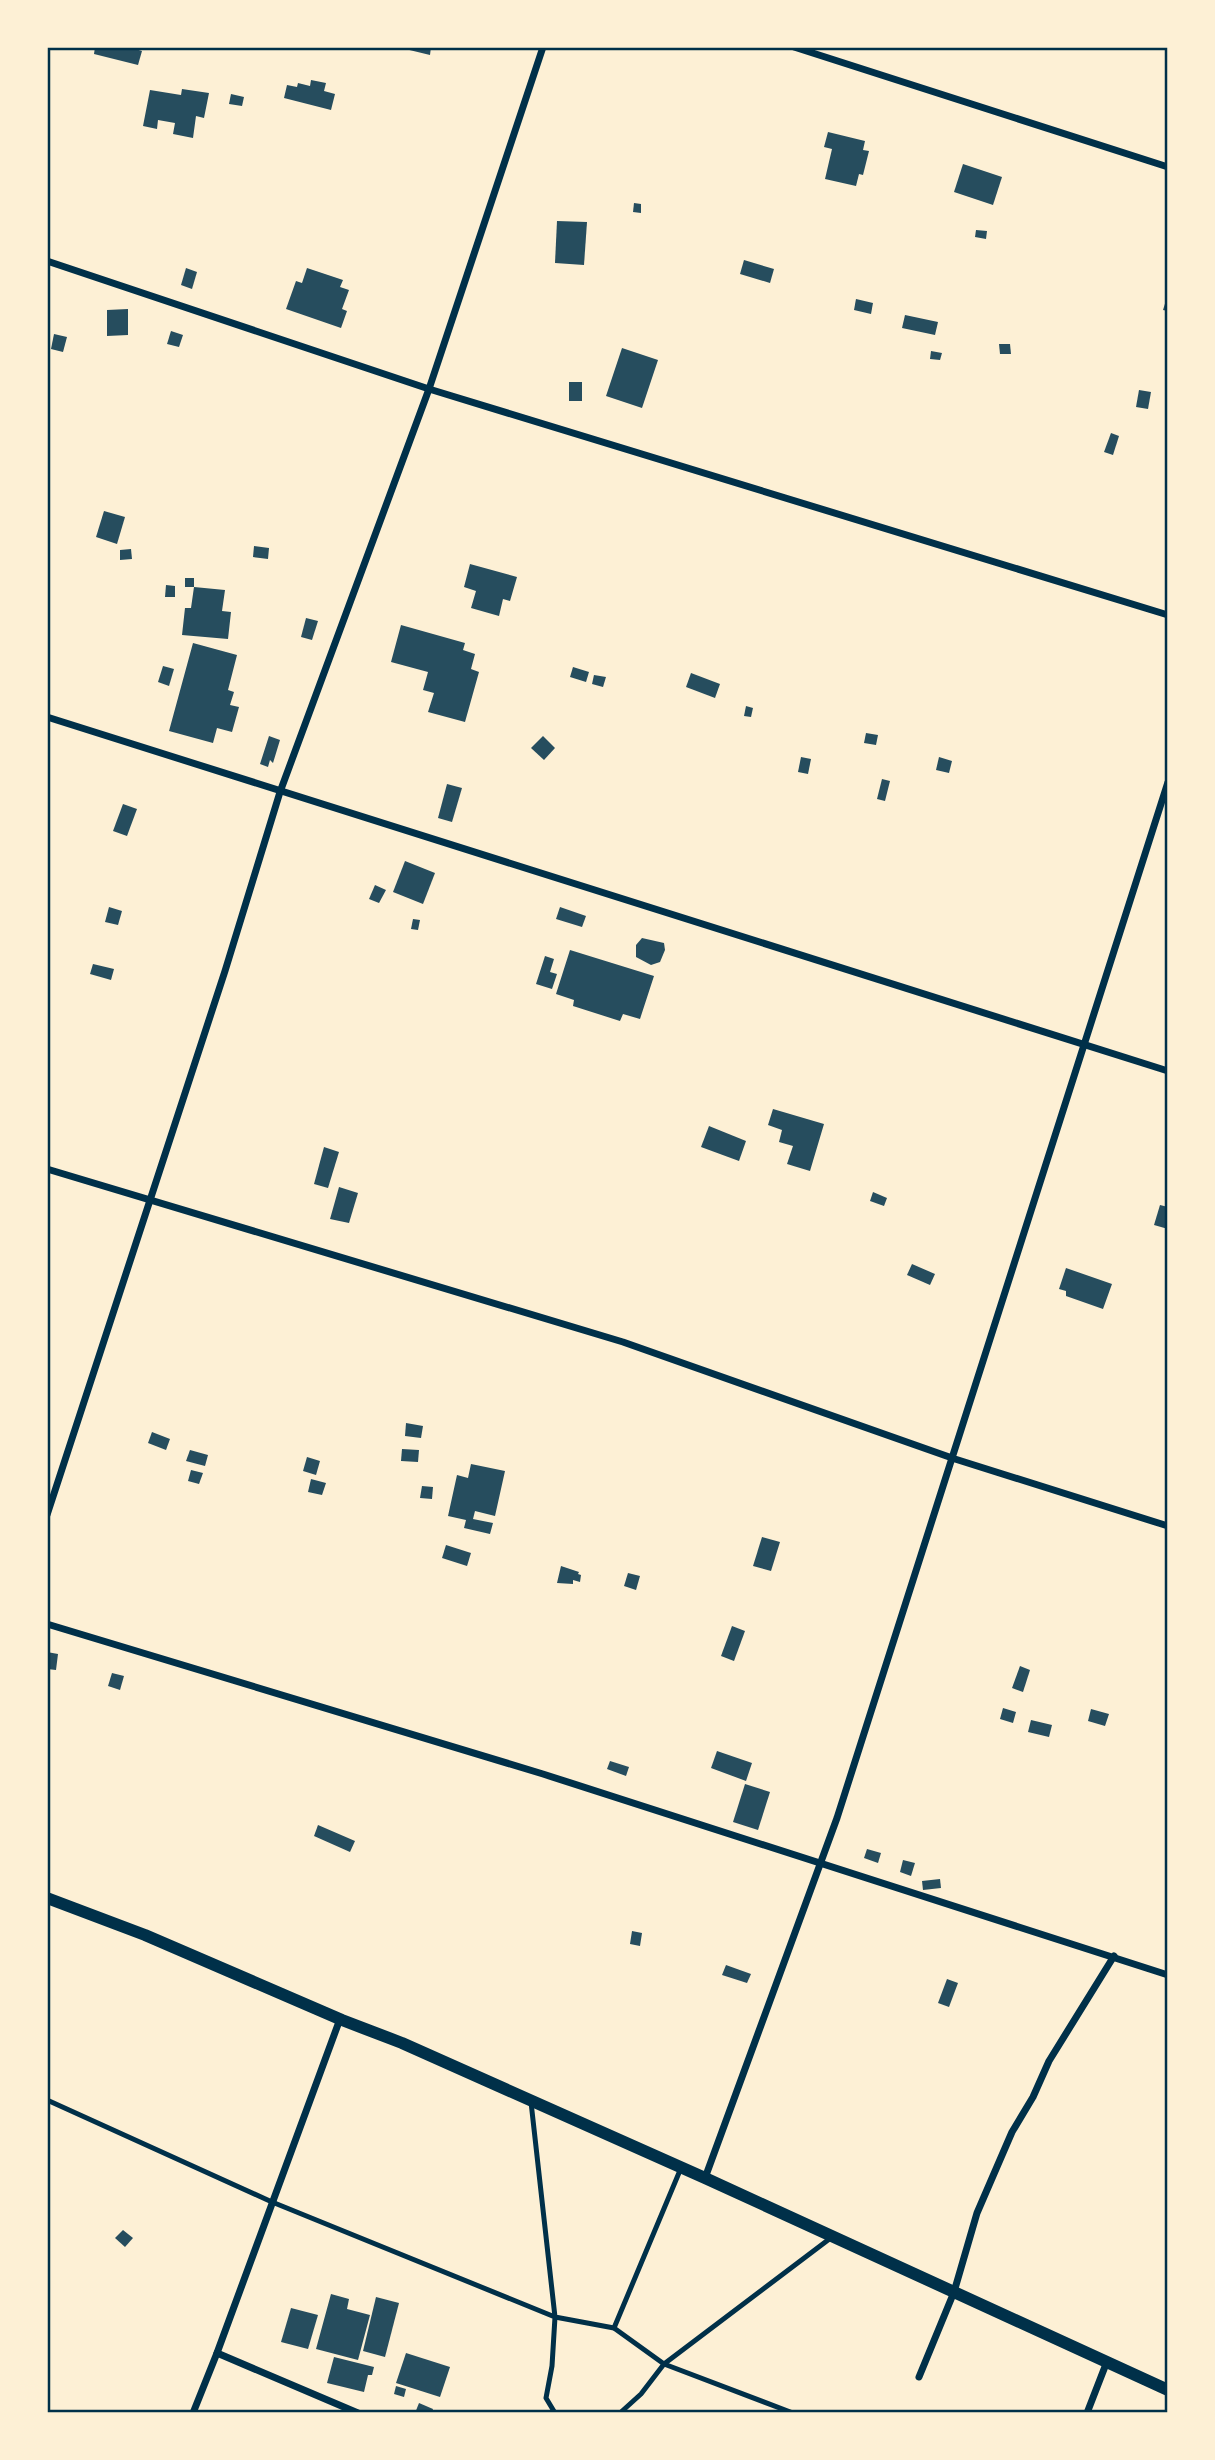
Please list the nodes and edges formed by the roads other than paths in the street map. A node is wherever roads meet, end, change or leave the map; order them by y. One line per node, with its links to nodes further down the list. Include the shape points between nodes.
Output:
1 (543, 47): 5 (street)
2 (794, 47): 3 (street)
3 (1168, 167)
4 (47, 261): 5 (street)
5 (429, 389): 6 (street); 9 (street)
6 (1168, 615)
7 (47, 717): 9 (street)
8 (1168, 782): 10 (street)
9 (281, 792): 10 (street); 13 (street)
10 (1084, 1044): 11 (street); 14 (street)
11 (1168, 1071)
12 (47, 1169): 13 (street)
13 (149, 1200): 14 (street, via 623,1342); 15 (street)
14 (952, 1458): 16 (street); 18 (street)
15 (47, 1515)
16 (1168, 1526)
17 (47, 1624): 18 (street, via 543,1773)
18 (820, 1864): 20 (street); 26 (street)
19 (47, 1898): 22 (street)
20 (1114, 1956): 21 (street); 29 (street, via 1049,2061 1012,2132 977,2213)
21 (1168, 1975)
22 (340, 2019): 24 (street); 27 (street)
23 (47, 2100): 27 (lane)
24 (530, 2102): 25 (street); 30 (lane)
25 (681, 2168): 26 (street); 31 (lane)
26 (705, 2179): 28 (street)
27 (272, 2202): 30 (lane); 32 (street)
28 (833, 2237): 29 (street); 33 (lane)
29 (954, 2292): 34 (street); 35 (street)
30 (555, 2317): 31 (lane); 39 (lane, via 546,2398)
31 (614, 2328): 33 (lane)
32 (217, 2353): 37 (street); 38 (street)
33 (664, 2364): 40 (lane); 41 (lane)
34 (1106, 2364): 36 (street); 42 (street)
35 (919, 2377)
36 (1168, 2390)
37 (193, 2413)
38 (358, 2413)
39 (555, 2413)
40 (620, 2413)
41 (793, 2413)
42 (1087, 2413)

